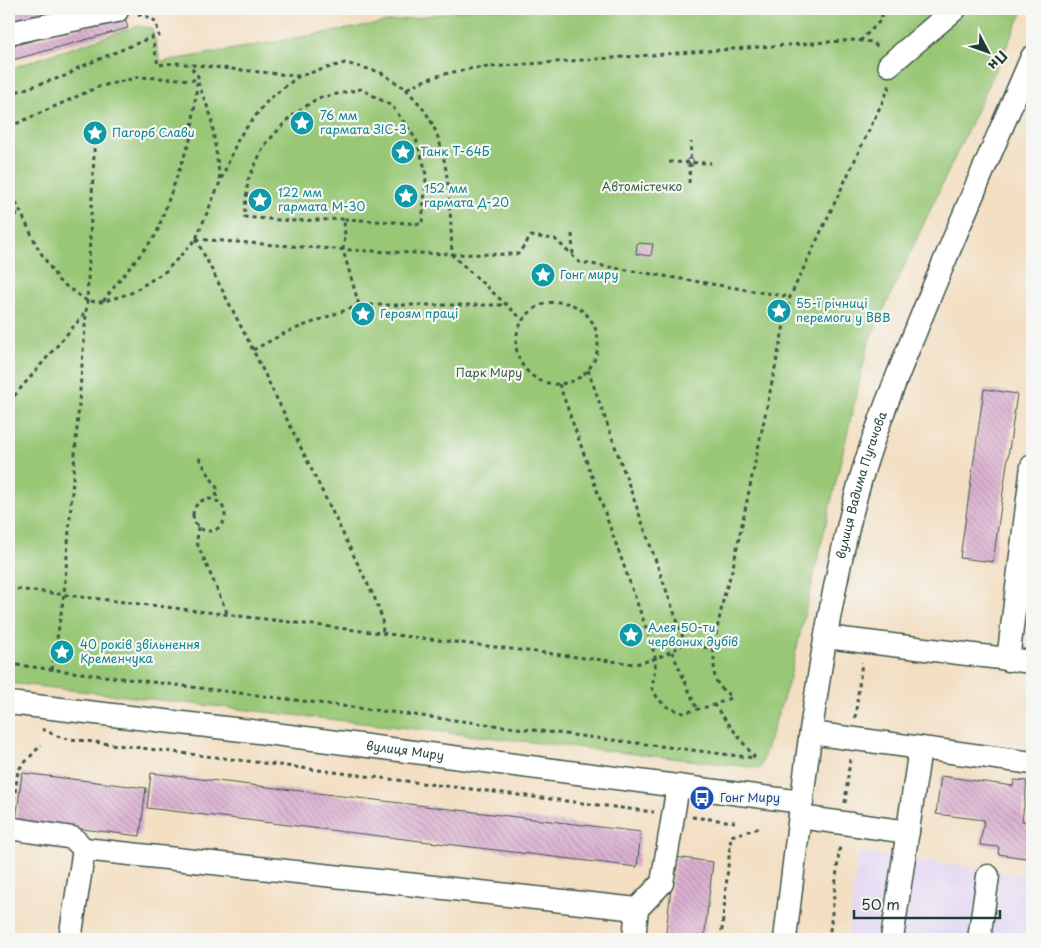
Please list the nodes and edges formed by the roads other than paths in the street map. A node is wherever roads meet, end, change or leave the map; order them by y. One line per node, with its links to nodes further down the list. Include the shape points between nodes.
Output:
1 (955, 9): 5 (street)
2 (127, 10): 3 (street)
3 (9, 33)
4 (1032, 57): 7 (street, вулиця Вадима Пугачова, via 933,288 875,434 856,494)
5 (889, 65)
6 (1032, 466): 8 (street)
7 (826, 637): 8 (street); 11 (street, вулиця Вадима Пугачова)
8 (1008, 660): 9 (street)
9 (1032, 662)
10 (9, 703): 14 (street, вулиця Миру)
11 (811, 733): 12 (street); 15 (street, вулиця Вадима Пугачова)
12 (920, 748): 13 (street); 17 (street)
13 (1032, 763)
14 (678, 786): 15 (street, вулиця Миру); 20 (street, via 662,883)
15 (801, 810): 17 (street, вулиця Миру, via 843,823); 23 (street, вулиця Вадима Пугачова)
16 (10, 829): 18 (street, via 73,838)
17 (908, 832): 24 (street)
18 (84, 848): 20 (street); 21 (street)
19 (988, 876): 25 (street)
20 (637, 909): 22 (street)
21 (70, 939)
22 (634, 939)
23 (785, 939)
24 (892, 939)
25 (978, 939)

